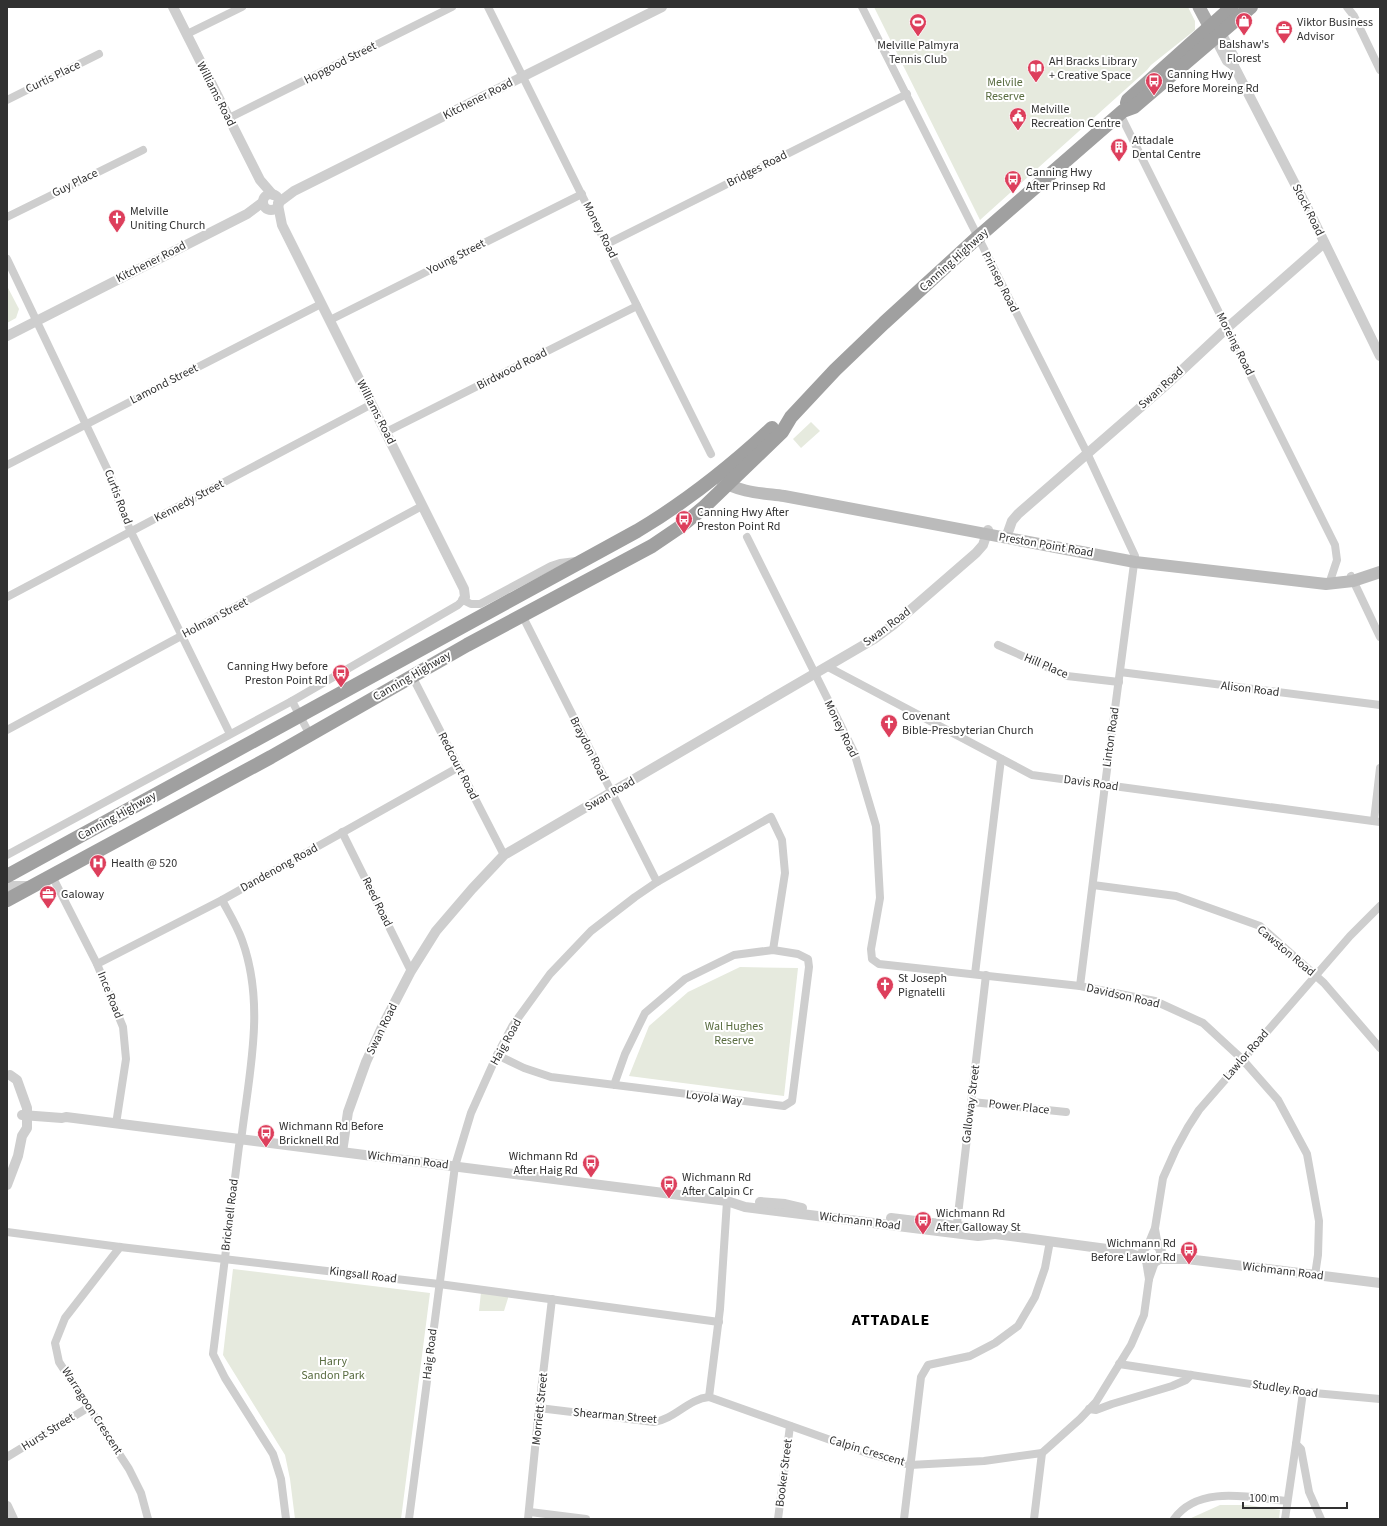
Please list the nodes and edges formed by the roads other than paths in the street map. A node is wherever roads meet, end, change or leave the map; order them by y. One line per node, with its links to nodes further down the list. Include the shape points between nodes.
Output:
1 (173, 7): 15 (street, Williams Road)
2 (242, 7): 15 (street)
3 (452, 7): 22 (street, Hopgood Street)
4 (488, 7): 18 (street, Money Road)
5 (662, 7): 18 (street, Kitchener Road)
6 (862, 7): 19 (street, Prinsep Road)
7 (1199, 7): 14 (main road, Stock Road)
8 (1209, 7): 14 (main road, Stock Road)
9 (1232, 7): 14 (highway, Canning Highway)
10 (1251, 7): 14 (highway, Canning Highway)
11 (1347, 7): 13 (street)
12 (1351, 7): 13 (street)
13 (1354, 16): 17 (street)
14 (1216, 30): 21 (highway, Canning Highway, via 1134,106); 28 (street, Stock Road, via 1234,57 1234,66)
15 (187, 34): 22 (street, Williams Road)
16 (99, 54): 20 (street, Curtis Place)
17 (1380, 70)
18 (523, 76): 24 (street, Money Road); 25 (street, Kitchener Road)
19 (907, 94): 27 (street, Prinsep Road); 29 (street, Bridges Road)
20 (7, 100)
21 (1122, 112): 27 (highway, Canning Highway); 35 (street, Moreing Road)
22 (229, 118): 25 (street, Williams Road)
23 (143, 150): 26 (street, Guy Place)
24 (582, 194): 29 (street, Money Road); 34 (street, Young Street)
25 (271, 202): 31 (street, Williams Road); 33 (street, Kitchener Road, via 68,306)
26 (7, 217)
27 (978, 237): 42 (street, Prinsep Road); 45 (highway, Canning Highway, via 835,370 791,417 775,425)
28 (1324, 243): 35 (street, Swan Road); 38 (street, Stock Road)
29 (607, 244): 32 (street, Money Road)
30 (7, 259): 33 (street, Curtis Road)
31 (322, 304): 34 (street, Williams Road); 40 (street, Lamond Street)
32 (637, 306): 41 (street, Birdwood Road); 43 (street, Money Road)
33 (35, 319): 36 (street, Kitchener Road); 37 (street, Kitchener Road); 40 (street, Curtis Road)
34 (330, 320): 39 (street, Williams Road)
35 (1227, 328): 42 (street, Swan Road); 57 (street, Moreing Road, via 1335,545 1337,560)
36 (7, 330)
37 (7, 336)
38 (1380, 356)
39 (372, 404): 41 (street, Williams Road); 49 (street, Kennedy Street)
40 (86, 424): 44 (street, Lamond Street); 49 (street, Curtis Road, via 110,475)
41 (386, 432): 46 (street, Williams Road)
42 (1087, 453): 51 (street, Swan Road, via 1014,518); 53 (street, Prinsep Road)
43 (711, 454)
44 (7, 465)
45 (725, 477): 47 (highway, Canning Highway); 48 (highway, Canning Highway); 50 (main road, Preston Point Road, via 748,484)
46 (422, 506): 60 (street, Williams Road, via 464,589); 62 (street, Holman Street)
47 (669, 512): 48 (highway); 54 (highway, Canning Highway)
48 (680, 527): 61 (highway, Canning Highway, via 637,555)
49 (131, 532): 59 (street, Kennedy Street); 62 (street, Curtis Road)
50 (987, 532): 51 (main road, Preston Point Road); 65 (street, Swan Road, via 983,545 976,554 893,625)
51 (1007, 535): 53 (main road, Preston Point Road)
52 (747, 537): 67 (street, Money Road)
53 (1135, 559): 57 (main road, Preston Point Road); 58 (main road, Preston Point Road, via 1318,583 1333,583); 66 (street, Linton Road)
54 (585, 560): 60 (street, Canning Highway, via 551,566 480,604 471,604); 72 (highway, Canning Highway)
55 (1380, 566): 58 (main road, Preston Point Road)
56 (1380, 572): 58 (main road, Preston Point Road)
57 (1331, 578): 58 (main road, Preston Point Road)
58 (1351, 578): 63 (street)
59 (7, 597)
60 (464, 600): 70 (street, Canning Highway)
61 (522, 615): 68 (highway, Canning Highway); 80 (street, Braydon Road)
62 (182, 636): 73 (street, Holman Street); 74 (street, Curtis Road)
63 (1380, 637)
64 (998, 645): 69 (street, Hill Place, via 1067,676)
65 (828, 667): 67 (street, Swan Road); 76 (street, Davis Road)
66 (1120, 672): 69 (street, Linton Road); 71 (street, Alison Road)
67 (814, 675): 80 (street, Swan Road); 95 (street, Money Road, via 854,752 876,826 880,898 870,949)
68 (412, 676): 75 (highway, Canning Highway); 77 (street, Redcourt Road)
69 (1119, 682): 79 (street, Linton Road)
70 (292, 701): 72 (street); 74 (street, Canning Highway)
71 (1380, 705)
72 (300, 715): 75 (street); 85 (highway, Canning Highway)
73 (7, 730)
74 (230, 734): 83 (street, Canning Highway)
75 (310, 735): 86 (highway, Canning Highway)
76 (1002, 759): 79 (street, Davis Road, via 1032,775); 98 (street)
77 (458, 767): 82 (street, Dandenong Road); 84 (street, Redcourt Road)
78 (1380, 768): 81 (street)
79 (1105, 785): 81 (street, Davis Road); 88 (street, Linton Road)
80 (611, 792): 84 (street, Swan Road); 87 (street, Braydon Road)
81 (1377, 821)
82 (342, 832): 92 (street, Dandenong Road); 97 (street, Reed Road)
83 (7, 855)
84 (504, 855): 97 (street, Swan Road, via 436,931)
85 (7, 876)
86 (52, 876): 90 (highway, Canning Highway); 96 (street, Ince Road)
87 (657, 882): 94 (street, Haig Road, via 771,817 782,840 785,873); 103 (street, Haig Road, via 591,931 550,974 513,1025)
88 (1093, 884): 100 (street, Cawston Road, via 1176,896 1260,926); 101 (street, Linton Road)
89 (7, 886): 90 (street)
90 (33, 886): 91 (highway, Canning Highway)
91 (7, 900)
92 (222, 900): 96 (street, Dandenong Road); 111 (street, Bricknell Road, via 242,940 254,994 255,1026)
93 (1380, 906): 100 (street, Lawlor Road)
94 (773, 950): 106 (street, via 734,955 685,979 645,1013 625,1054); 106 (street, Loyola Way, via 798,954 808,959 792,1101 784,1106)
95 (872, 959): 98 (street, Davidson Road, via 879,964)
96 (97, 964): 110 (street, Ince Road, via 123,1027 126,1059)
97 (411, 971): 112 (street, Swan Road, via 366,1062 348,1112)
98 (975, 974): 99 (street, Davidson Road)
99 (986, 975): 101 (street, Davidson Road); 107 (street, Galloway Street)
100 (1316, 976): 102 (street, Cawston Road); 104 (street, Lawlor Road)
101 (1080, 986): 104 (street, Davidson Road, via 1155,1001 1203,1023)
102 (1379, 1045)
103 (497, 1055): 106 (street, Loyola Way, via 551,1077); 113 (street, Haig Road, via 471,1113)
104 (1242, 1059): 120 (street, Lawlor Road, via 1200,1110 1176,1148 1163,1178); 122 (street, Davidson Road, via 1278,1100 1307,1154 1319,1221)
105 (9, 1071): 108 (street, via 17,1080)
106 (614, 1085)
107 (972, 1102): 109 (street, Power Place); 116 (street, Galloway Street)
108 (24, 1112): 110 (street, Wichmann Road, via 60,1113); 114 (street, via 27,1128 22,1136 18,1156)
109 (1066, 1112)
110 (116, 1124): 111 (street, Wichmann Road)
111 (240, 1140): 112 (street, Wichmann Road); 121 (street, Bricknell Road)
112 (342, 1152): 113 (street, Wichmann Road)
113 (455, 1166): 115 (street, Wichmann Road); 124 (street, Haig Road)
114 (7, 1185)
115 (727, 1201): 116 (street, Wichmann Road, via 745,1207); 126 (street)
116 (956, 1229): 118 (street, Wichmann Road, via 978,1236 995,1234)
117 (7, 1232): 119 (street, Kingsall Road)
118 (1050, 1241): 120 (street, Wichmann Road); 139 (street, via 1045,1268 1035,1297 1018,1326 995,1344 970,1356 928,1365 921,1377)
119 (120, 1247): 121 (street, Kingsall Road); 132 (street, Warragoon Crescent, via 65,1318 55,1343 59,1362)
120 (1152, 1254): 122 (street, Wichmann Road); 127 (street, via 1153,1271 1149,1279 1144,1315 1131,1345)
121 (224, 1259): 124 (street, Kingsall Road); 145 (street, Bricknell Road, via 213,1354 225,1378 273,1454 282,1479)
122 (1315, 1275): 123 (street, Wichmann Road)
123 (1380, 1283)
124 (439, 1284): 125 (street, Kingsall Road); 146 (street, Haig Road)
125 (552, 1299): 126 (street, Kingsall Road); 133 (street, Morriett Street)
126 (718, 1322): 130 (street)
127 (1119, 1364): 128 (street, Studley Road); 134 (street)
128 (1191, 1375): 129 (street, Studley Road); 134 (street, via 1172,1386 1096,1410)
129 (1303, 1392): 131 (street, Studley Road); 136 (street)
130 (709, 1397): 133 (street, Shearman Street, via 696,1401 669,1418 654,1422); 135 (street, Calpin Crescent)
131 (1380, 1399)
132 (89, 1407): 138 (street, Hurst Street); 144 (street, Warragoon Crescent, via 129,1469 141,1493)
133 (539, 1408): 142 (street, Morriett Street)
134 (1089, 1409): 137 (street)
135 (790, 1426): 139 (street, Calpin Crescent); 148 (street, Booker Street)
136 (1296, 1444): 140 (street); 153 (street, via 1301,1449 1309,1492)
137 (1042, 1453): 139 (street, Calpin Crescent, via 984,1461); 150 (street)
138 (7, 1457)
139 (910, 1465): 149 (street)
140 (1287, 1501): 151 (street, via 1216,1496 1196,1502); 152 (street)
141 (7, 1506): 143 (street)
142 (529, 1515): 147 (street)
143 (13, 1519)
144 (148, 1519)
145 (286, 1519)
146 (409, 1519)
147 (586, 1519)
148 (778, 1519)
149 (904, 1519)
150 (1034, 1519)
151 (1174, 1519)
152 (1285, 1519)
153 (1322, 1519)

